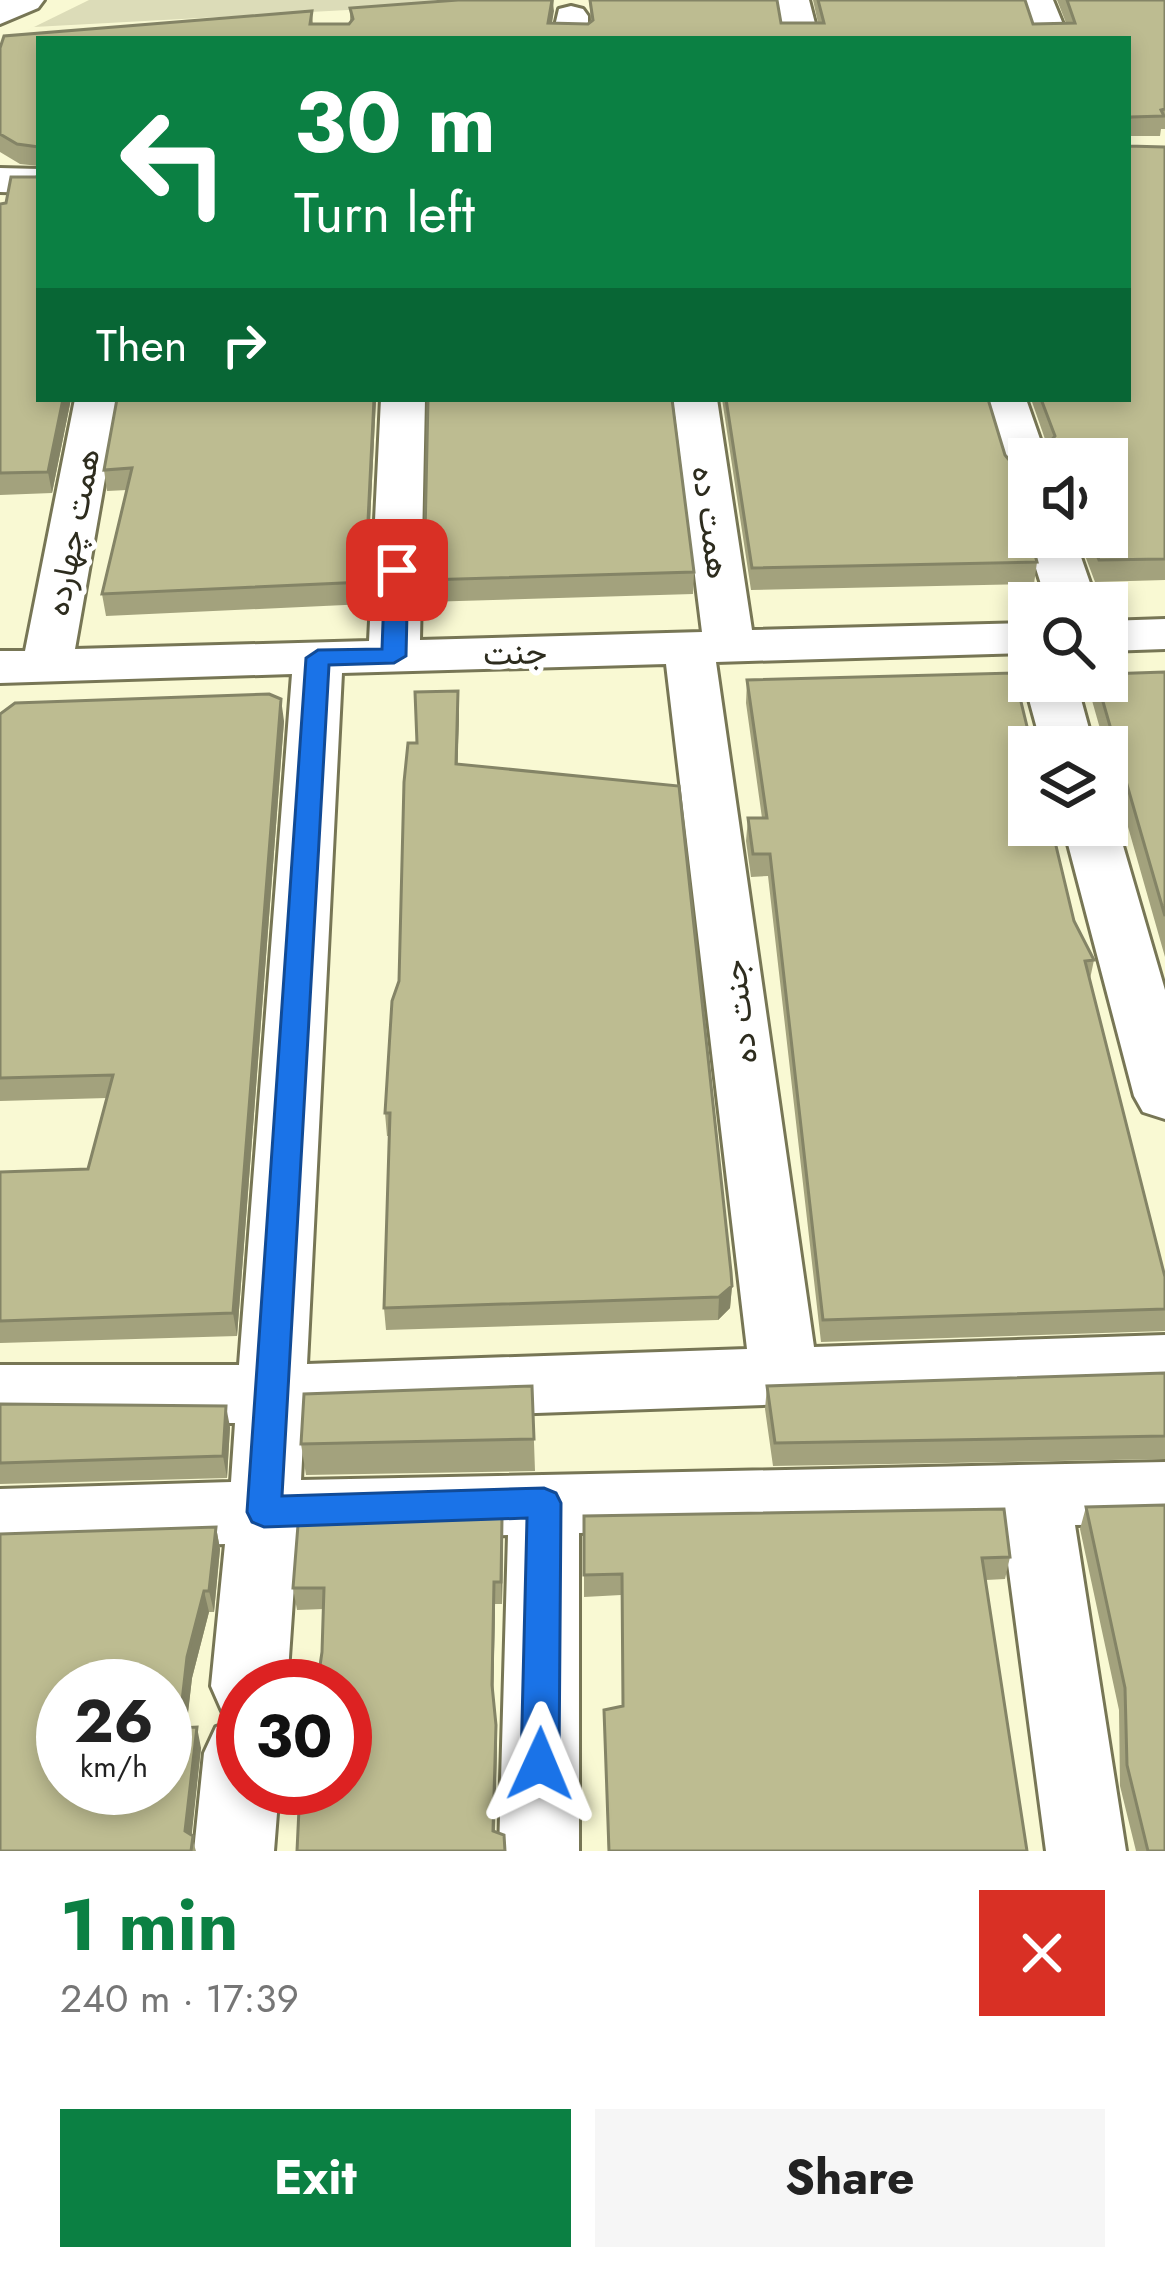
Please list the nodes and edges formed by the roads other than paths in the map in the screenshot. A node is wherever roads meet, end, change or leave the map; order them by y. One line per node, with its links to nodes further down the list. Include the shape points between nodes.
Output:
1 (23, 0): 4 (street)
2 (792, 0): 5 (street)
3 (1036, 0): 6 (street)
4 (0, 12)
5 (800, 36)
6 (1050, 36)
7 (0, 180): 8 (street)
8 (36, 181)
9 (96, 402): 20 (street, همت چهارده)
10 (403, 402): 18 (street)
11 (695, 402): 17 (street, همت ده)
12 (1005, 402): 13 (street)
13 (1017, 438)
14 (1165, 634): 15 (street)
15 (1128, 635)
16 (1008, 639): 17 (street, جنت)
17 (709, 646): 18 (street, جنت); 24 (street, جنت ده, via 725,896)
18 (394, 656): 19 (street, جنت)
19 (318, 658): 20 (street, جنت); 26 (street)
20 (24, 666)
21 (1096, 846): 22 (street)
22 (1165, 1096)
23 (1165, 1364): 24 (street)
24 (784, 1378): 26 (street)
25 (0, 1394): 26 (street)
26 (271, 1394): 30 (street)
27 (1165, 1493): 28 (street)
28 (1035, 1497): 29 (street); 36 (street)
29 (544, 1503): 30 (street); 35 (street)
30 (264, 1512): 31 (street); 32 (street)
31 (0, 1520)
32 (251, 1659)
33 (237, 1815): 34 (street)
34 (234, 1851)
35 (539, 1851)
36 (1086, 1851)

